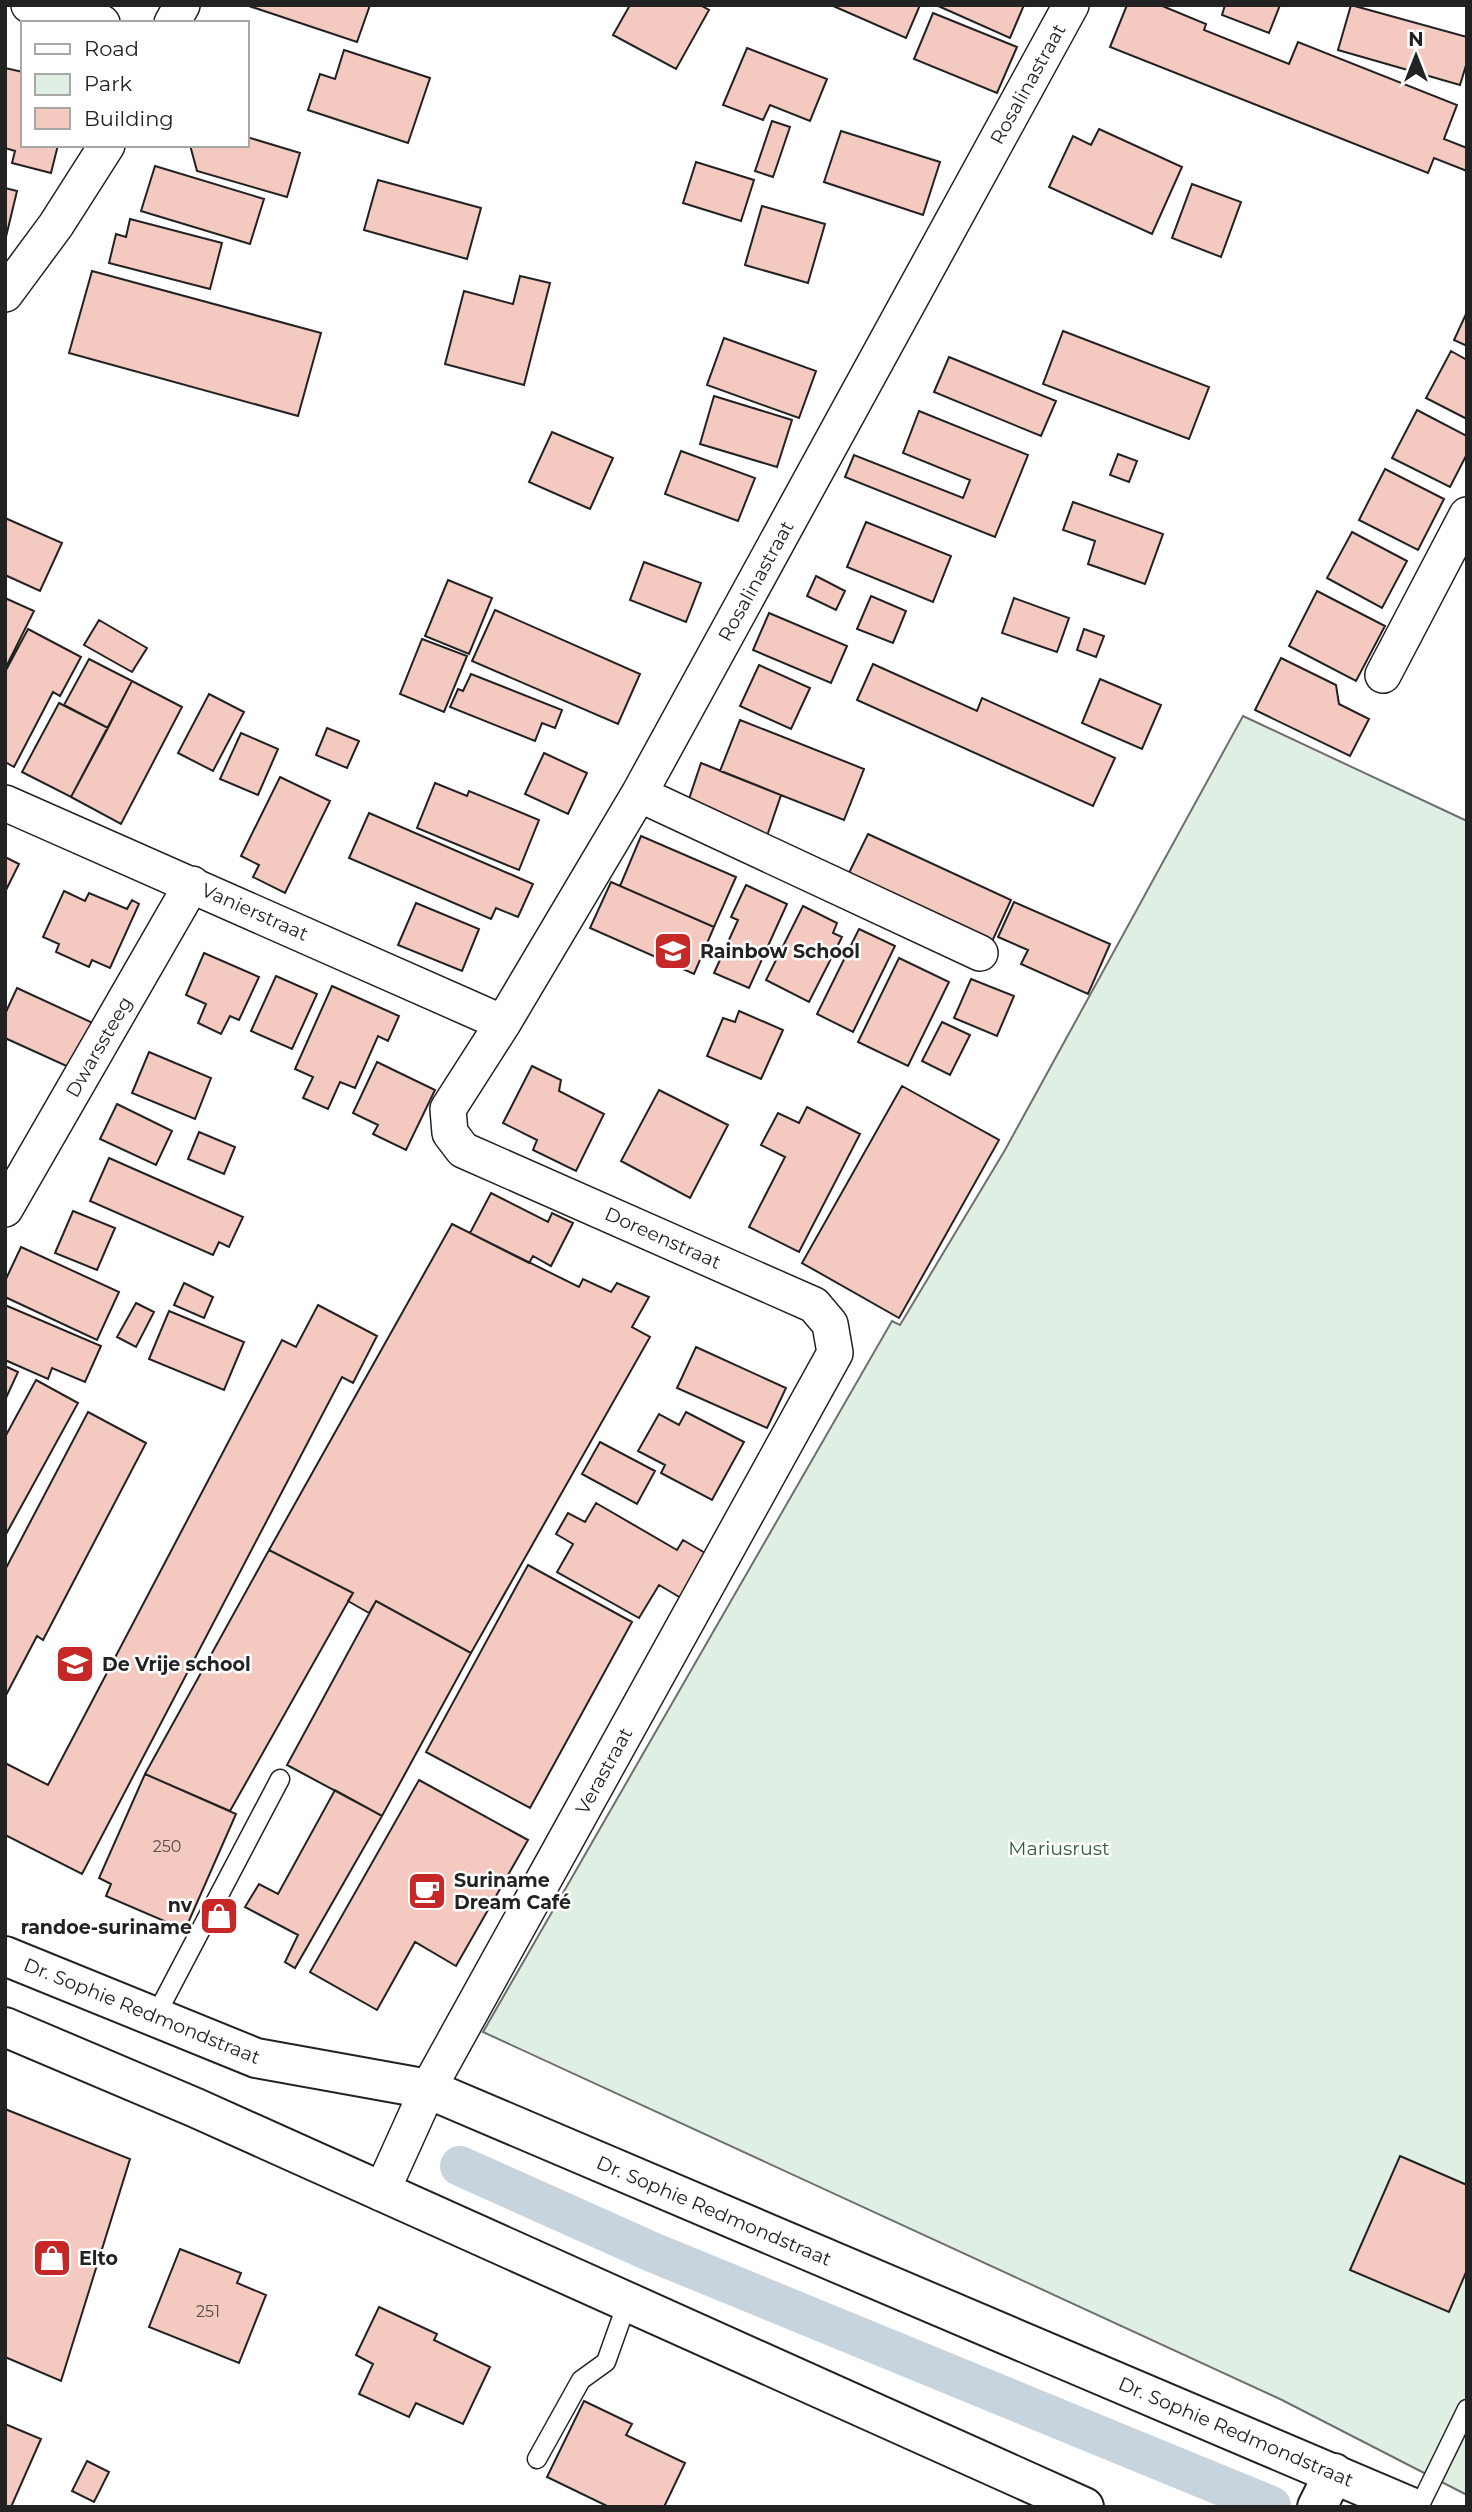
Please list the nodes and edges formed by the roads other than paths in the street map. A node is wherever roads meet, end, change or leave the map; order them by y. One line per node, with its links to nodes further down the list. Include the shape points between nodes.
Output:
1 (29, 5): 4 (street)
2 (182, 5): 5 (street)
3 (1071, 5): 10 (street, Rosalinastraat)
4 (94, 21)
5 (173, 21)
6 (106, 147): 7 (street)
7 (5, 294)
8 (1467, 515): 9 (street)
9 (1383, 676)
10 (639, 794): 13 (street); 14 (street, Rosalinastraat)
11 (5, 803): 12 (street, Vanierstraat)
12 (192, 884): 14 (street, Vanierstraat); 16 (street, Dwarssteeg)
13 (980, 953)
14 (503, 1023): 15 (street, Rosalinastraat, via 448,1109 450,1133)
15 (463, 1150): 17 (street, Doreenstraat, via 814,1305 830,1324)
16 (5, 1209)
17 (835, 1353): 22 (street, Verastraat)
18 (280, 1779): 20 (lane)
19 (5, 1956): 20 (street, Dr. Sophie Redmondstraat)
20 (155, 2017): 22 (street, Dr. Sophie Redmondstraat, via 256,2058)
21 (5, 2027): 23 (street)
22 (428, 2089): 23 (street, Verastraat); 27 (street, Dr. Sophie Redmondstraat)
23 (381, 2193): 24 (street)
24 (627, 2303): 26 (lane, via 606,2362 581,2380); 28 (street)
25 (1467, 2409): 31 (lane)
26 (537, 2459)
27 (1334, 2473): 29 (street); 30 (street, Dr. Sophie Redmondstraat)
28 (1084, 2507)
29 (1317, 2507)
30 (1410, 2507)
31 (1419, 2507)

